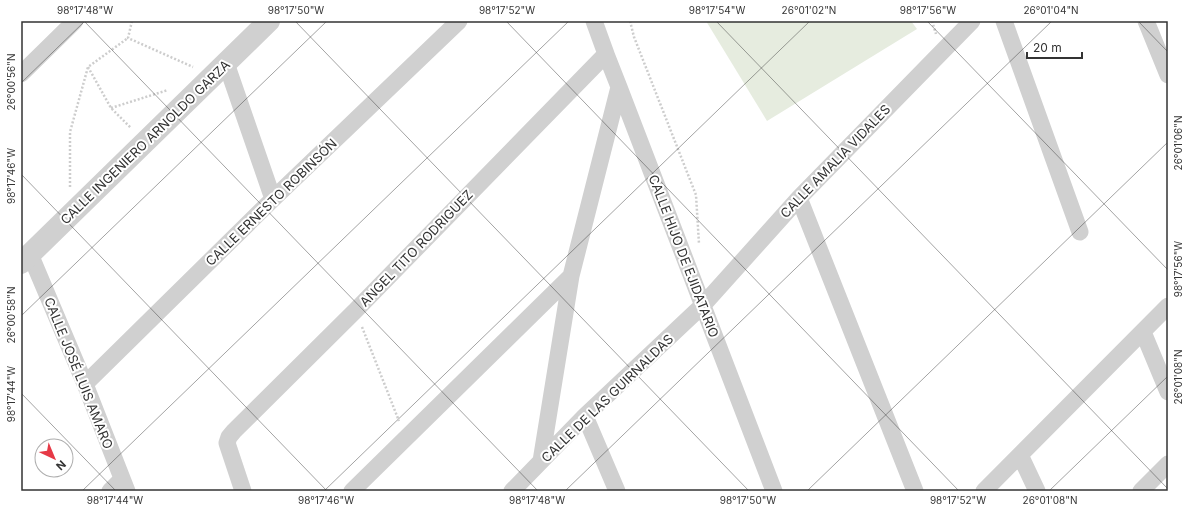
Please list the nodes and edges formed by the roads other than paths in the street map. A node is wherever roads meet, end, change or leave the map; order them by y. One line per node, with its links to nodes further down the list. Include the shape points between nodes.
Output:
1 (75, 21): 10 (street)
2 (269, 21): 9 (street, CALLE INGENIERO ARNOLDO GARZA)
3 (459, 21): 14 (street, CALLE ERNESTO ROBINSÓN)
4 (594, 21): 8 (street, CALLE HIJO DE EJIDATARIO)
5 (972, 21): 13 (street, CALLE AMALIA VIDALES)
6 (1004, 21): 15 (street)
7 (1146, 21): 11 (street)
8 (606, 54): 12 (street, CALLE HIJO DE EJIDATARIO); 29 (street, ANGEL TITO RODRIGUEZ, via 234,431 227,443)
9 (219, 70): 14 (street); 16 (street, CALLE INGENIERO ARNOLDO GARZA)
10 (21, 74)
11 (1168, 75)
12 (620, 87): 17 (street); 18 (street, CALLE HIJO DE EJIDATARIO)
13 (799, 198): 18 (street, CALLE AMALIA VIDALES); 34 (street)
14 (273, 199): 21 (street, CALLE ERNESTO ROBINSÓN)
15 (1080, 232)
16 (25, 259): 21 (street, CALLE JOSÉ LUIS AMARO)
17 (571, 276): 25 (street); 30 (street)
18 (703, 305): 23 (street, CALLE DE LAS GUIRNALDAS); 33 (street, CALLE HIJO DE EJIDATARIO)
19 (1168, 306): 20 (street)
20 (1143, 332): 22 (street); 24 (street)
21 (85, 384): 27 (street, CALLE JOSÉ LUIS AMARO)
22 (1168, 392)
23 (585, 416): 25 (street, CALLE DE LAS GUIRNALDAS); 32 (street)
24 (1020, 455): 35 (street); 36 (street)
25 (542, 461): 31 (street, CALLE DE LAS GUIRNALDAS)
26 (1168, 464): 37 (street)
27 (125, 485): 28 (street)
28 (110, 491)
29 (243, 491)
30 (352, 491)
31 (512, 491)
32 (617, 491)
33 (774, 491)
34 (915, 491)
35 (984, 491)
36 (1037, 491)
37 (1141, 491)

